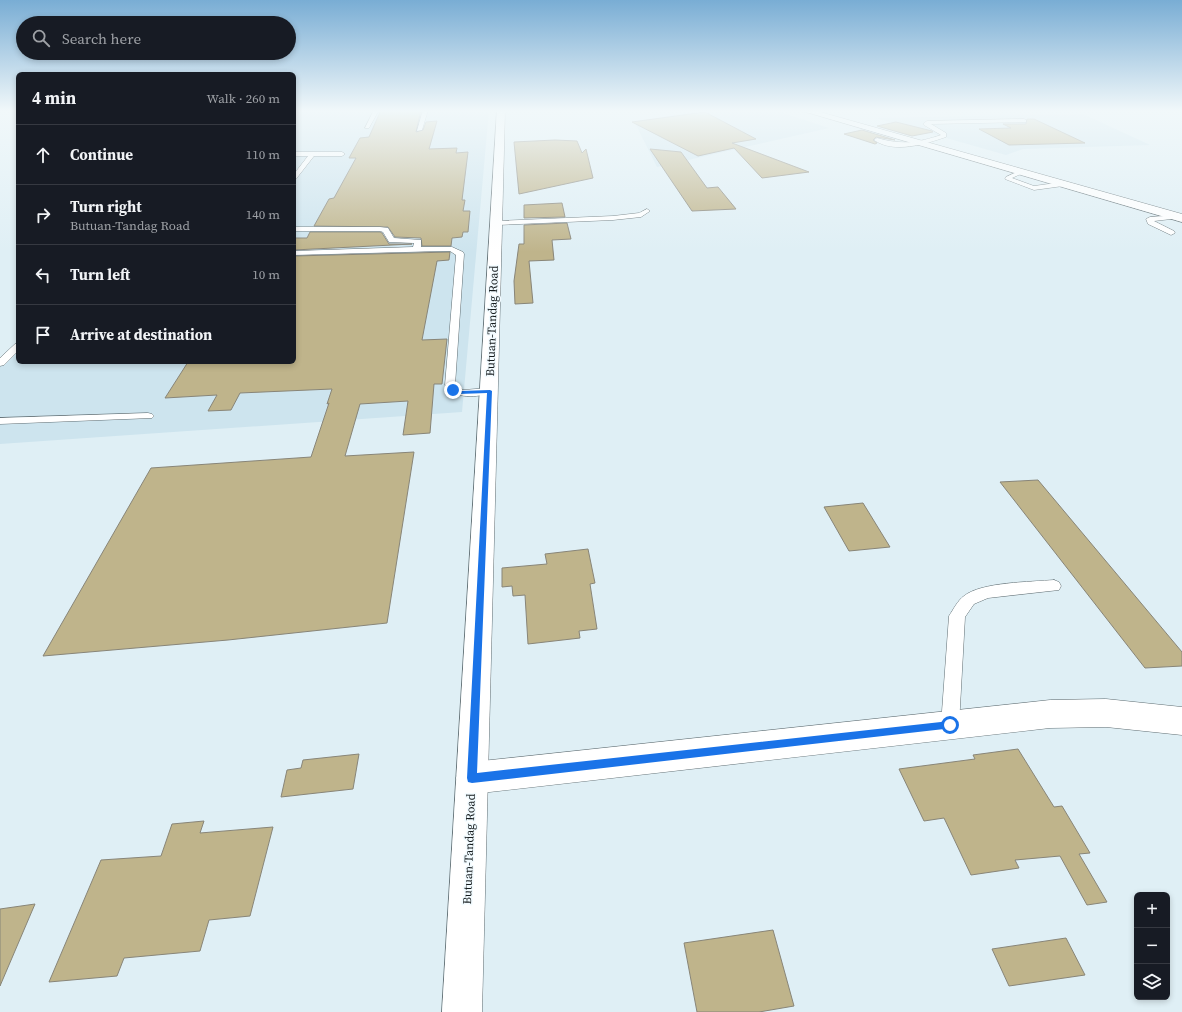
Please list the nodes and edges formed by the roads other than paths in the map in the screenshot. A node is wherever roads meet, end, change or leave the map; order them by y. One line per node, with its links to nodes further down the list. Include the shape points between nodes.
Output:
1 (310, 157): 5 (lane)
2 (499, 157): 9 (main road, Butuan-Tandag Road)
3 (970, 157): 4 (main road)
4 (1021, 172): 6 (main road); 6 (lane, via 1008,179 1034,188)
5 (296, 175)
6 (1063, 184): 8 (main road)
7 (647, 211): 9 (lane, via 630,217)
8 (1180, 217): 11 (lane, via 1150,219)
9 (497, 223): 16 (main road, Butuan-Tandag Road)
10 (296, 229): 12 (lane, via 380,229 385,230 392,240 418,242)
11 (1171, 233)
12 (417, 249): 13 (lane); 16 (lane, via 452,249 460,254 450,386 459,393)
13 (296, 253)
14 (16, 348): 15 (lane)
15 (0, 363)
16 (490, 391): 22 (main road, Butuan-Tandag Road)
17 (148, 416): 18 (lane)
18 (0, 421)
19 (1054, 586): 21 (lane, via 986,592 969,600 956,616)
20 (1182, 722): 21 (main road, via 1106,712 1050,714)
21 (950, 725): 22 (main road)
22 (472, 778): 23 (main road, Butuan-Tandag Road)
23 (462, 1012)

